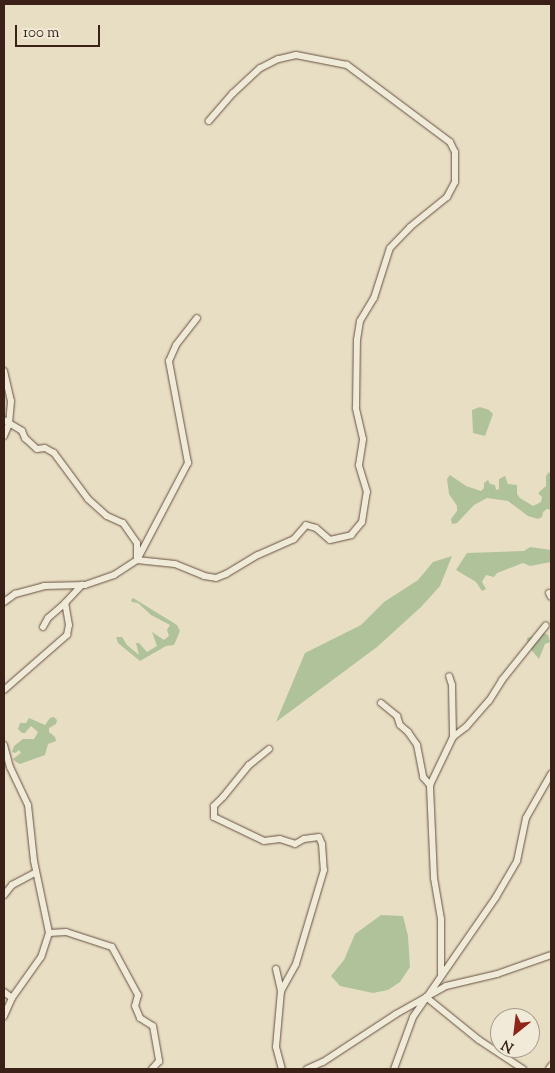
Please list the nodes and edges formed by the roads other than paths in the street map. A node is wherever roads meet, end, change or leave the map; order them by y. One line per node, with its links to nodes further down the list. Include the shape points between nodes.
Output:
1 (209, 121): 6 (street, via 260,68 296,55 323,59 347,66 364,76 450,142 455,152 455,182 447,197 390,248 374,298 360,321 356,408 363,439 359,465 367,492 362,522 351,535 330,540 316,528 306,525 294,539 216,578 175,564)
2 (197, 318): 6 (street, via 176,345 170,361 188,463)
3 (4, 371): 4 (street, via 11,401)
4 (6, 422): 5 (street); 6 (street, via 22,431 37,448 54,453 88,499 107,516 123,523 138,543)
5 (4, 436)
6 (137, 560): 7 (street, via 114,575)
7 (82, 585): 8 (street, via 44,586 15,594); 9 (street)
8 (4, 602)
9 (65, 603): 11 (street); 13 (street, via 69,625 67,635)
10 (546, 625): 15 (street, via 489,700)
11 (43, 627)
12 (449, 676): 15 (street)
13 (4, 690)
14 (380, 703): 20 (street, via 397,716 400,726 417,745 423,777)
15 (453, 737): 20 (street)
16 (4, 745): 18 (street)
17 (269, 749): 27 (street, via 248,765 214,806 214,817 264,841 280,839 294,844 319,837 322,844 324,870 296,964)
18 (4, 752): 21 (street, via 28,805)
19 (551, 774): 26 (street, via 526,818 517,861)
20 (430, 785): 26 (street)
21 (36, 872): 22 (street, via 12,885); 23 (street)
22 (4, 894)
23 (49, 933): 30 (street, via 41,957); 33 (street, via 66,932 112,946 138,995 135,1006 140,1018 153,1026 159,1061)
24 (551, 955): 29 (street, via 497,974 446,986)
25 (276, 969): 27 (street)
26 (441, 976): 29 (street)
27 (281, 991): 34 (street, via 276,1047)
28 (4, 992): 30 (street)
29 (426, 997): 35 (street); 36 (street, via 413,1017); 37 (street, via 479,1040)
30 (12, 998): 31 (street)
31 (4, 1016)
32 (551, 1066): 38 (street)
33 (152, 1069)
34 (282, 1069)
35 (307, 1069)
36 (394, 1069)
37 (523, 1069)
38 (549, 1069)

